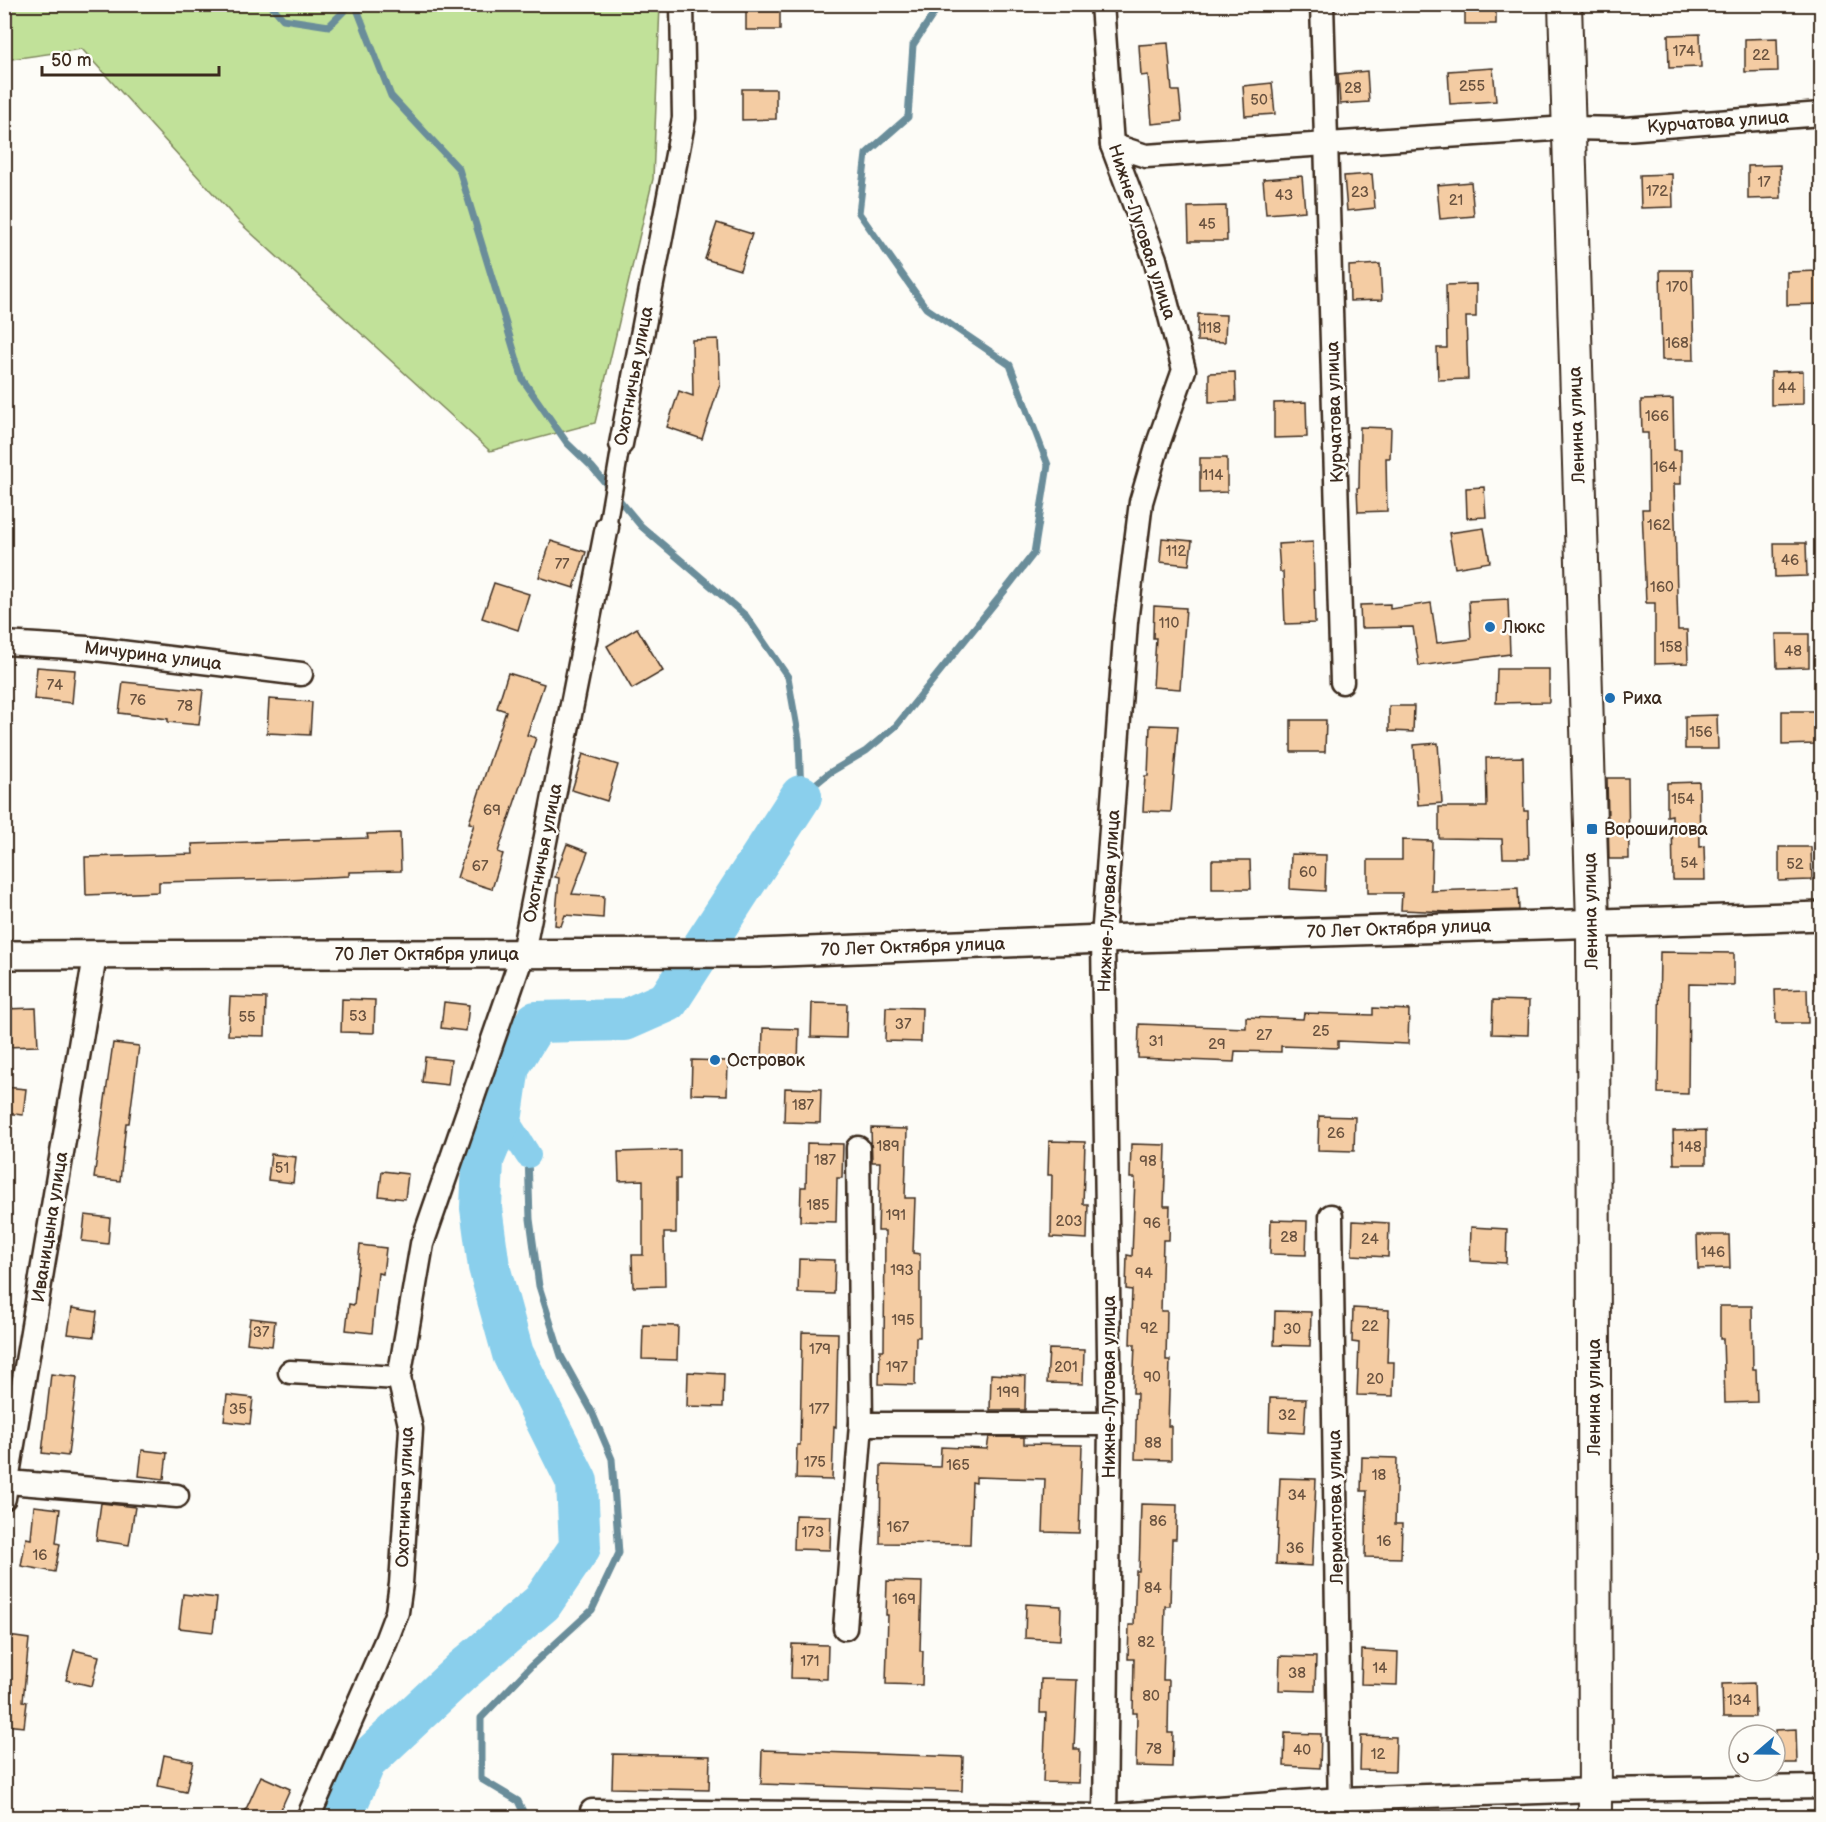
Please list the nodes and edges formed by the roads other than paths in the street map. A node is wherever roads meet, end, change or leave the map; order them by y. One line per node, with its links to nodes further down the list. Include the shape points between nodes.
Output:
1 (682, 4): 9 (street, Охотничья улица, via 684,118)
2 (1102, 4): 8 (street, Нижне-Луговая улица)
3 (1322, 4): 7 (street, Курчатова улица)
4 (1564, 4): 6 (main road, Ленина улица)
5 (1821, 114): 6 (street, Курчатова улица, via 1625,129)
6 (1568, 128): 7 (street, Курчатова улица); 15 (main road, Ленина улица)
7 (1327, 143): 8 (street, Курчатова улица, via 1146,156); 13 (street, Курчатова улица)
8 (1112, 145): 16 (street, Нижне-Луговая улица, via 1155,260 1184,370 1141,501 1126,622)
9 (621, 444): 10 (street, Охотничья улица)
10 (607, 527): 17 (street, Охотничья улица)
11 (4, 643): 12 (street, Мичурина улица, via 87,648)
12 (301, 674)
13 (1342, 682)
14 (1821, 916): 15 (street, 70 Лет Октября улица)
15 (1593, 923): 16 (street, 70 Лет Октября улица); 31 (main road, Ленина улица)
16 (1103, 939): 17 (street, 70 Лет Октября улица, via 759,953); 25 (street, Нижне-Луговая улица)
17 (523, 953): 19 (street, 70 Лет Октября улица); 23 (street, Охотничья улица, via 422,1244)
18 (4, 955): 19 (street, 70 Лет Октября улица)
19 (95, 956): 26 (street, Иваницына улица)
20 (858, 1148): 24 (street)
21 (1331, 1216): 32 (street, Лермонтова улица)
22 (290, 1372): 23 (street)
23 (399, 1378): 35 (street, Охотничья улица, via 411,1429 397,1612)
24 (861, 1424): 25 (street); 29 (street)
25 (1110, 1424): 34 (street, Нижне-Луговая улица)
26 (10, 1427): 27 (street, Иваницына улица)
27 (6, 1490): 28 (street)
28 (177, 1496)
29 (845, 1628)
30 (1821, 1787): 31 (street)
31 (1595, 1804): 32 (street)
32 (1341, 1808): 34 (street)
33 (592, 1811): 34 (street)
34 (1105, 1817)
35 (308, 1818)

